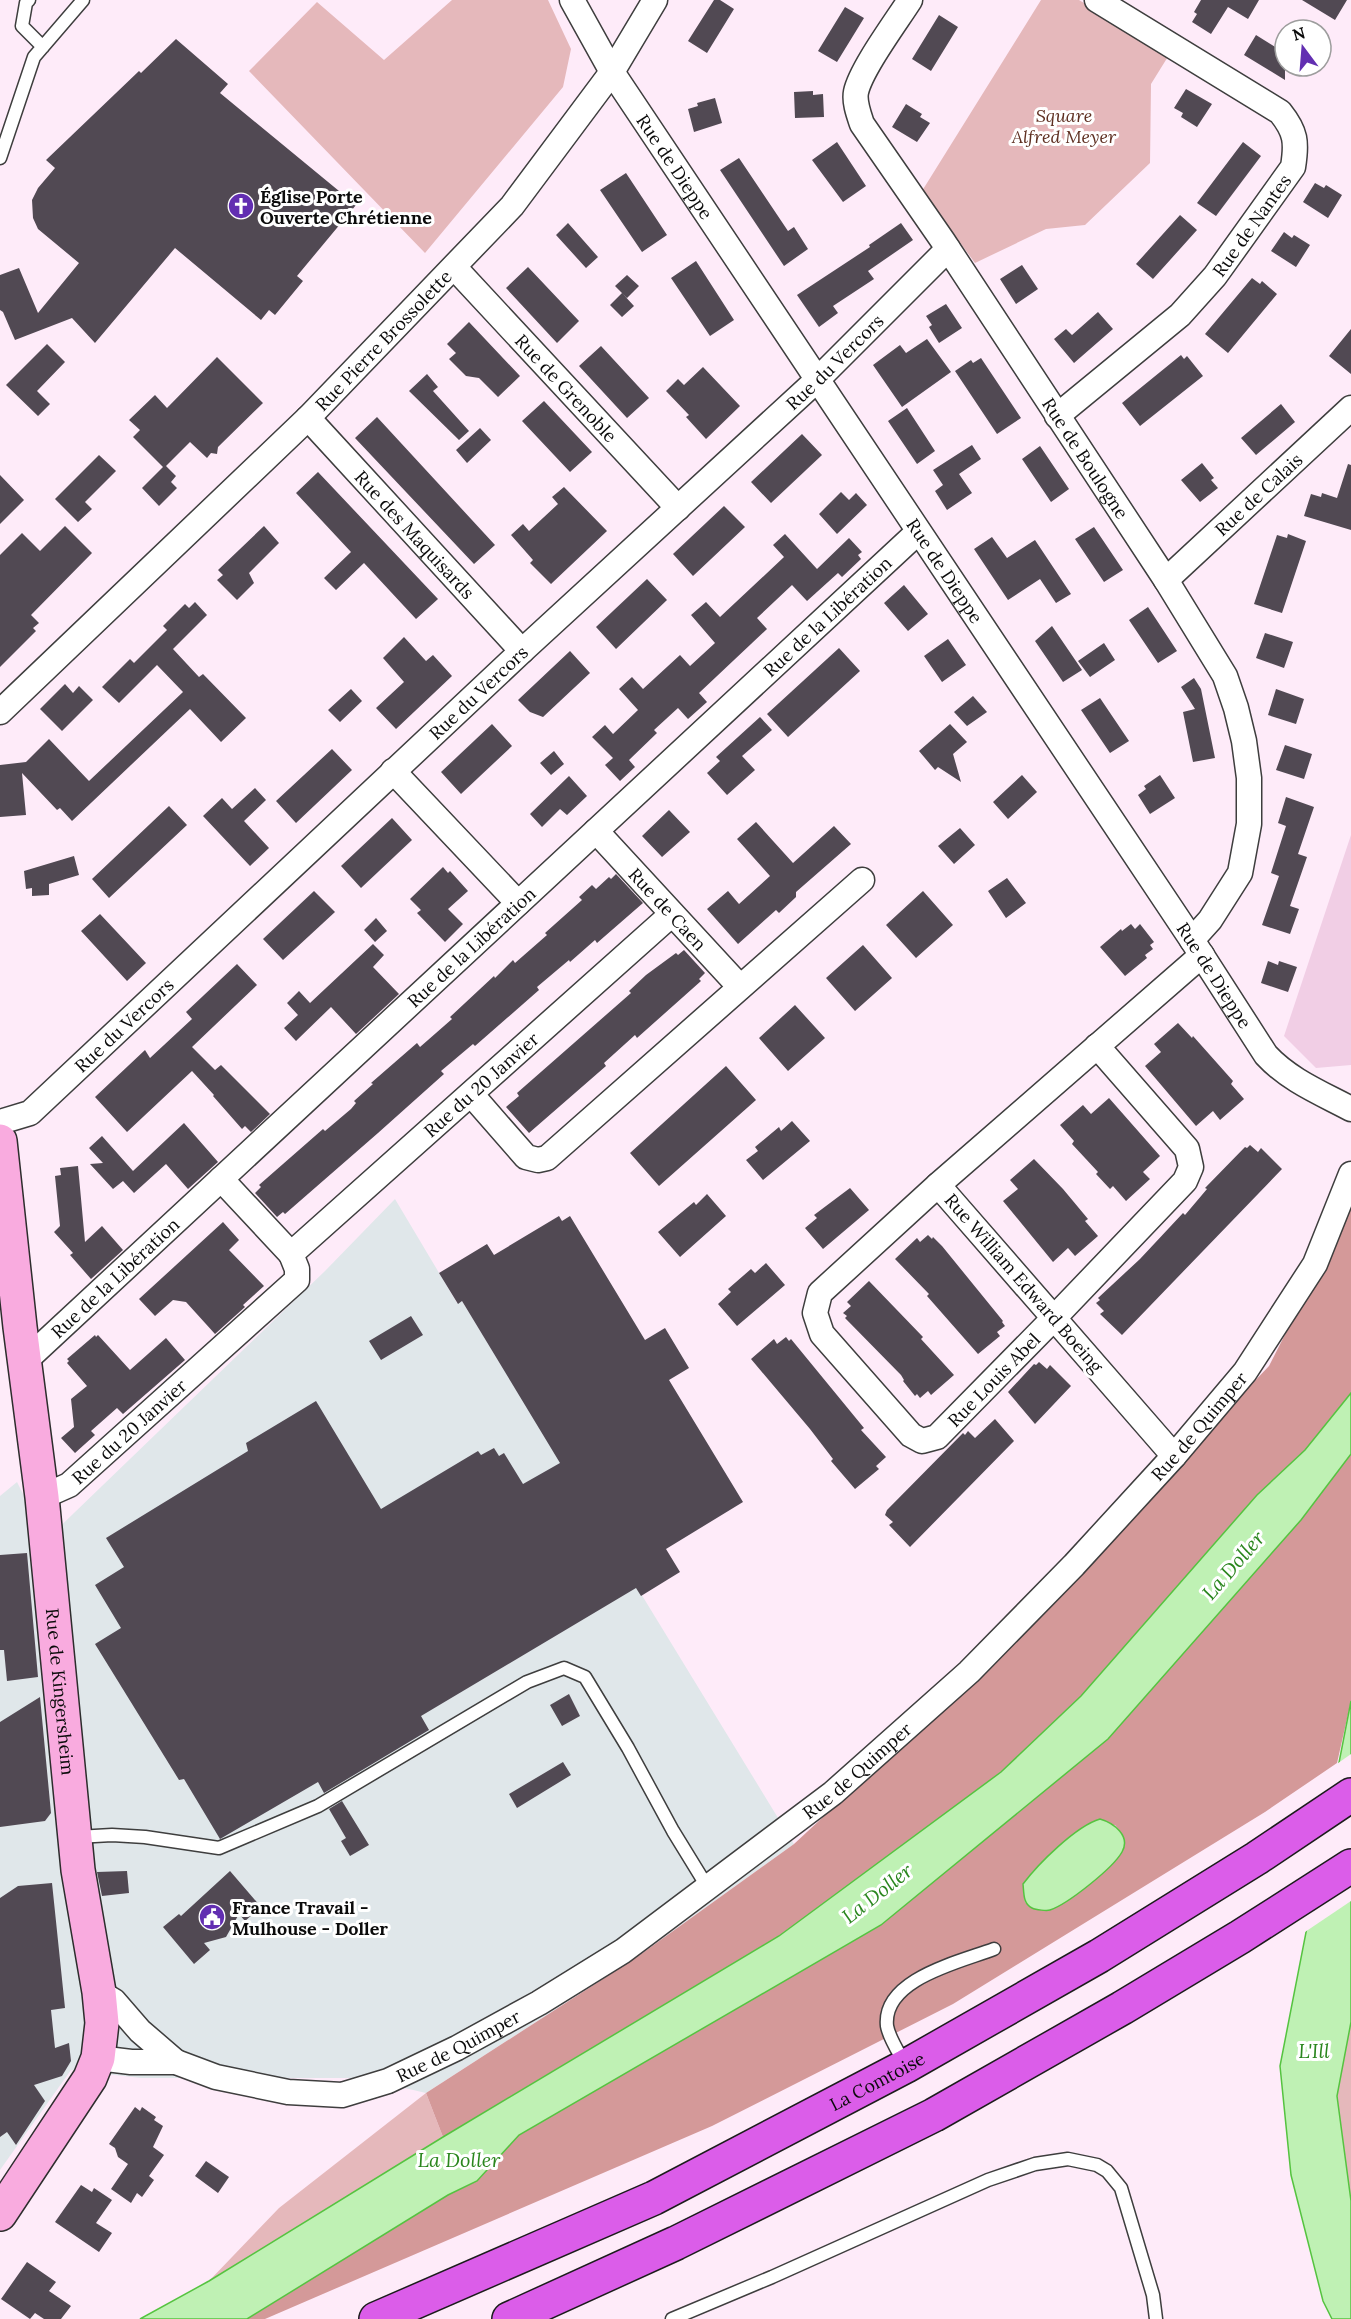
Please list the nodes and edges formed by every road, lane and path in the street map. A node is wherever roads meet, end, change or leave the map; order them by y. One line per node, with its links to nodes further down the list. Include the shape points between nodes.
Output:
1 (28, 0): 7 (lane, via 22,26)
2 (83, 0): 7 (lane)
3 (572, 0): 8 (street, Rue de Dieppe)
4 (655, 0): 8 (street, Rue Pierre Brossolette)
5 (910, 0): 10 (street, Rue de Boulogne, via 867,67 856,93 858,110 862,124)
6 (1097, 0): 14 (street, Rue de Nantes, via 1280,112 1292,126 1296,146 1293,167 1215,276 1180,315)
7 (43, 47): 9 (lane, via 34,57)
8 (612, 72): 11 (street, Rue Pierre Brossolette, via 512,206); 12 (street, Rue de Dieppe)
9 (0, 158)
10 (948, 249): 12 (street, Rue du Vercors); 14 (street, Rue de Boulogne)
11 (454, 267): 15 (street, Rue Pierre Brossolette); 16 (street, Rue de Grenoble)
12 (817, 380): 16 (street, Rue du Vercors); 17 (street, Rue de Dieppe)
13 (1351, 408): 18 (street, Rue de Calais)
14 (1057, 416): 18 (street, Rue de Boulogne)
15 (308, 418): 19 (street, Rue Pierre Brossolette); 20 (street, Rue des Maquisards)
16 (678, 508): 20 (street, Rue du Vercors)
17 (918, 532): 24 (street, Rue de la Libération); 28 (street, Rue de Dieppe)
18 (1166, 580): 28 (street, Rue de Boulogne, via 1225,676 1244,741 1249,778 1249,824 1240,873)
19 (69, 645): 21 (street, Rue Pierre Brossolette); 22 (street, Rue Pierre Brossolette)
20 (522, 651): 23 (street, Rue du Vercors)
21 (0, 686)
22 (0, 712)
23 (393, 771): 26 (street); 33 (street, Rue du Vercors, via 30,1113)
24 (596, 831): 26 (street, Rue de la Libération); 27 (street, Rue de Caen)
25 (862, 880): 29 (street)
26 (518, 903): 36 (street, Rue de la Libération)
27 (672, 914): 29 (street, Rue de Caen); 31 (street, Rue du 20 Janvier)
28 (1197, 947): 30 (street, Rue William Edward Boeing); 32 (street, Rue de Dieppe, via 1275,1065)
29 (740, 987): 31 (street, via 547,1158 526,1158)
30 (1097, 1046): 37 (street, Rue William Edward Boeing); 39 (street, Rue Louis Abel, via 1187,1149 1191,1167 1185,1180)
31 (471, 1094): 38 (street, Rue du 20 Janvier)
32 (1351, 1109)
33 (0, 1122)
34 (0, 1141): 40 (main road, Rue de Kingersheim)
35 (1351, 1174): 42 (street, Rue de Quimper, via 1315,1264 1245,1372)
36 (221, 1179): 38 (street); 41 (street, Rue de la Libération)
37 (938, 1185): 39 (street, Rue William Edward Boeing); 39 (street, Rue Louis Abel, via 820,1293 815,1313 822,1334 911,1435 922,1441 937,1437)
38 (291, 1254): 43 (street, Rue du 20 Janvier, via 297,1280 69,1485)
39 (1054, 1318): 42 (street, Rue William Edward Boeing)
40 (10, 1330): 41 (main road, Rue de Kingersheim)
41 (24, 1362): 43 (main road, Rue de Kingersheim)
42 (1174, 1456): 47 (street, Rue de Quimper, via 969,1672 833,1793)
43 (42, 1497): 45 (main road, Rue de Kingersheim)
44 (1351, 1795): 52 (highway, La Comtoise, via 1099,1956)
45 (75, 1837): 47 (lane, via 145,1837 219,1848 318,1806 526,1682 564,1668 585,1677); 49 (main road, Rue de Kingersheim)
46 (1351, 1866): 55 (highway, via 1122,2008 934,2115)
47 (708, 1888): 51 (street, Rue de Quimper, via 623,1951 539,2002 388,2081 342,2095 288,2092 216,2077)
48 (994, 1949): 52 (lane, via 929,1973 902,1989 888,2007 887,2028)
49 (99, 1992): 50 (main road, Rue de Kingersheim, via 102,2023); 51 (street, Rue de Quimper, via 114,2001 140,2031)
50 (98, 2058): 51 (street, Rue de Quimper); 53 (main road, Rue de Kingersheim, via 81,2093)
51 (176, 2062)
52 (906, 2066): 54 (highway, La Comtoise, via 654,2198)
53 (0, 2214)
54 (376, 2319)
55 (509, 2319)
56 (672, 2319): 57 (lane, via 988,2180 1035,2164 1068,2159 1097,2165 1121,2188 1153,2295)
57 (1156, 2319)

